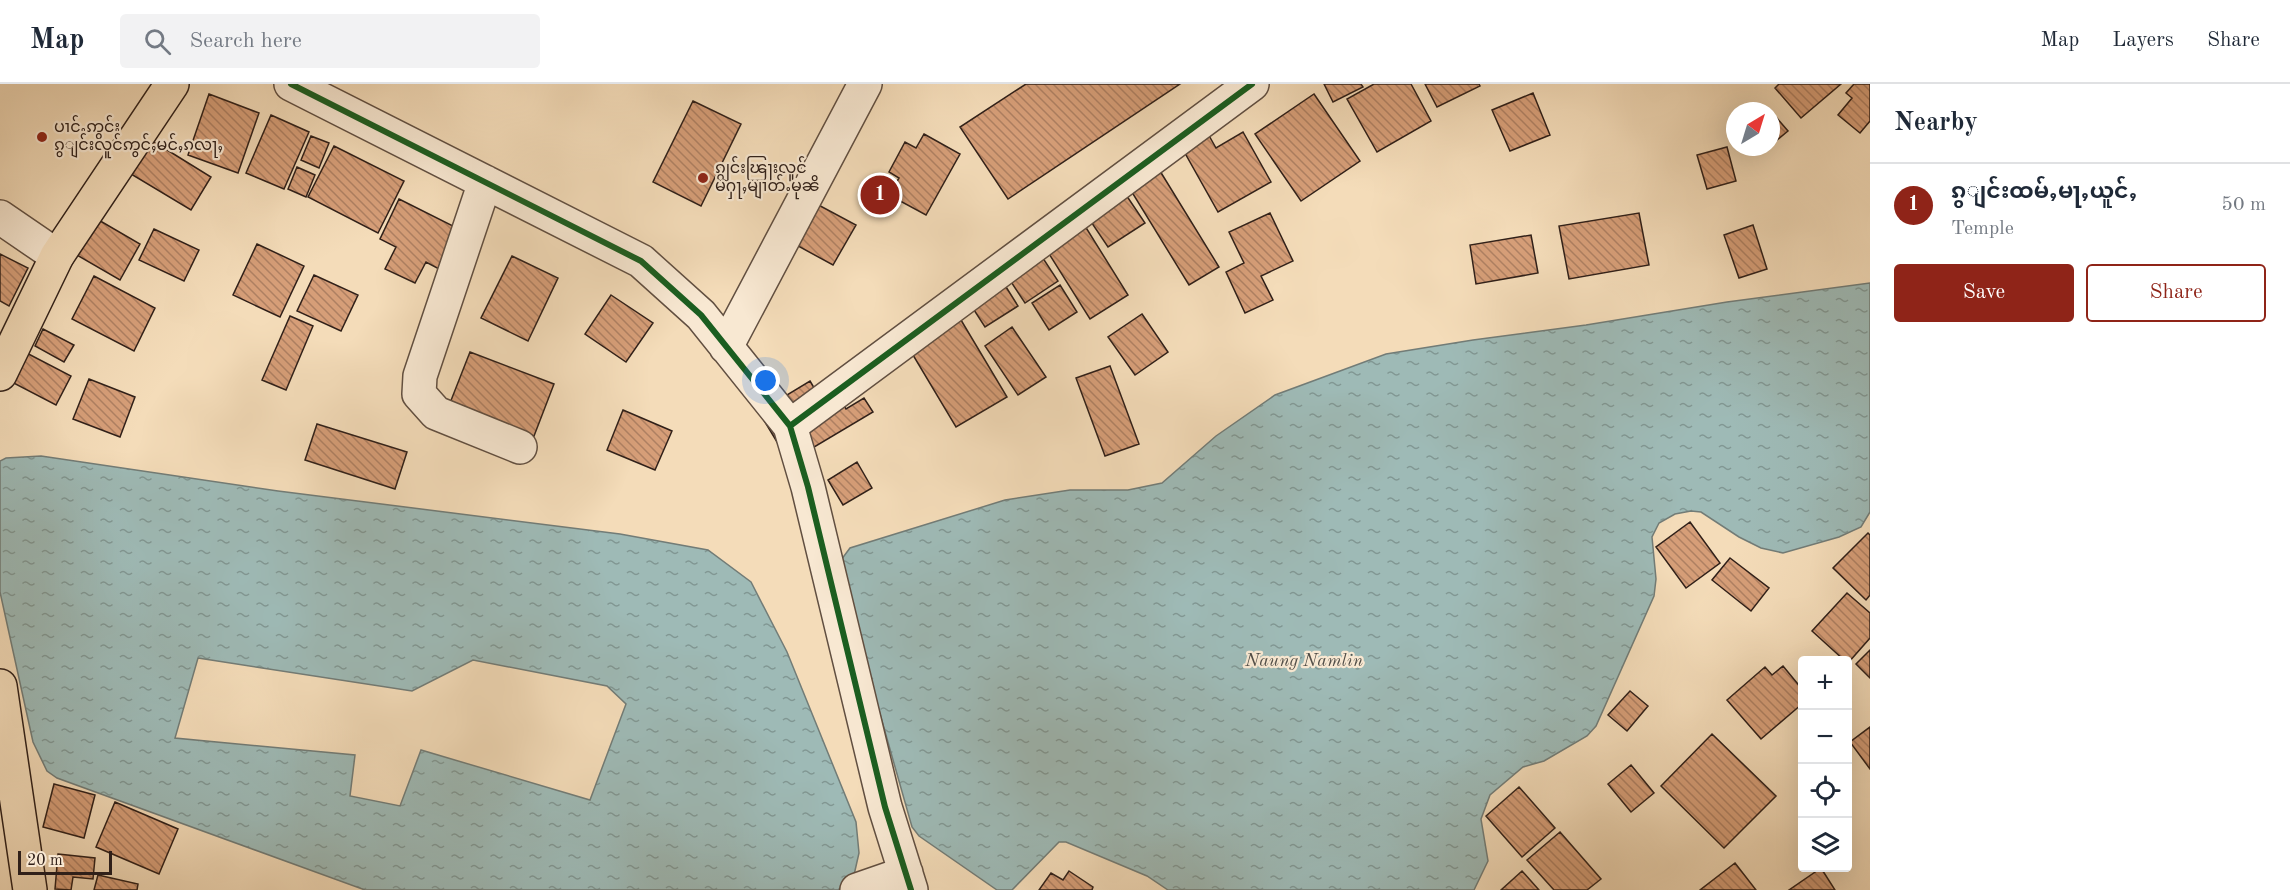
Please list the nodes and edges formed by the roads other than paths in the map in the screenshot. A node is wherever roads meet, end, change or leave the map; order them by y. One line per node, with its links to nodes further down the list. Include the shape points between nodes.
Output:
1 (172, 84): 7 (main road)
2 (293, 84): 5 (street)
3 (865, 84): 8 (street)
4 (1252, 84): 10 (street)
5 (485, 182): 8 (street, via 640,261 701,315); 11 (street, via 420,376 419,394 436,413)
6 (0, 217): 7 (street)
7 (57, 256): 9 (main road)
8 (726, 347): 10 (street)
9 (0, 374)
10 (790, 426): 13 (street, via 885,807)
11 (520, 447)
12 (0, 686): 14 (main road)
13 (909, 882): 15 (street)
14 (30, 890)
15 (856, 890)

